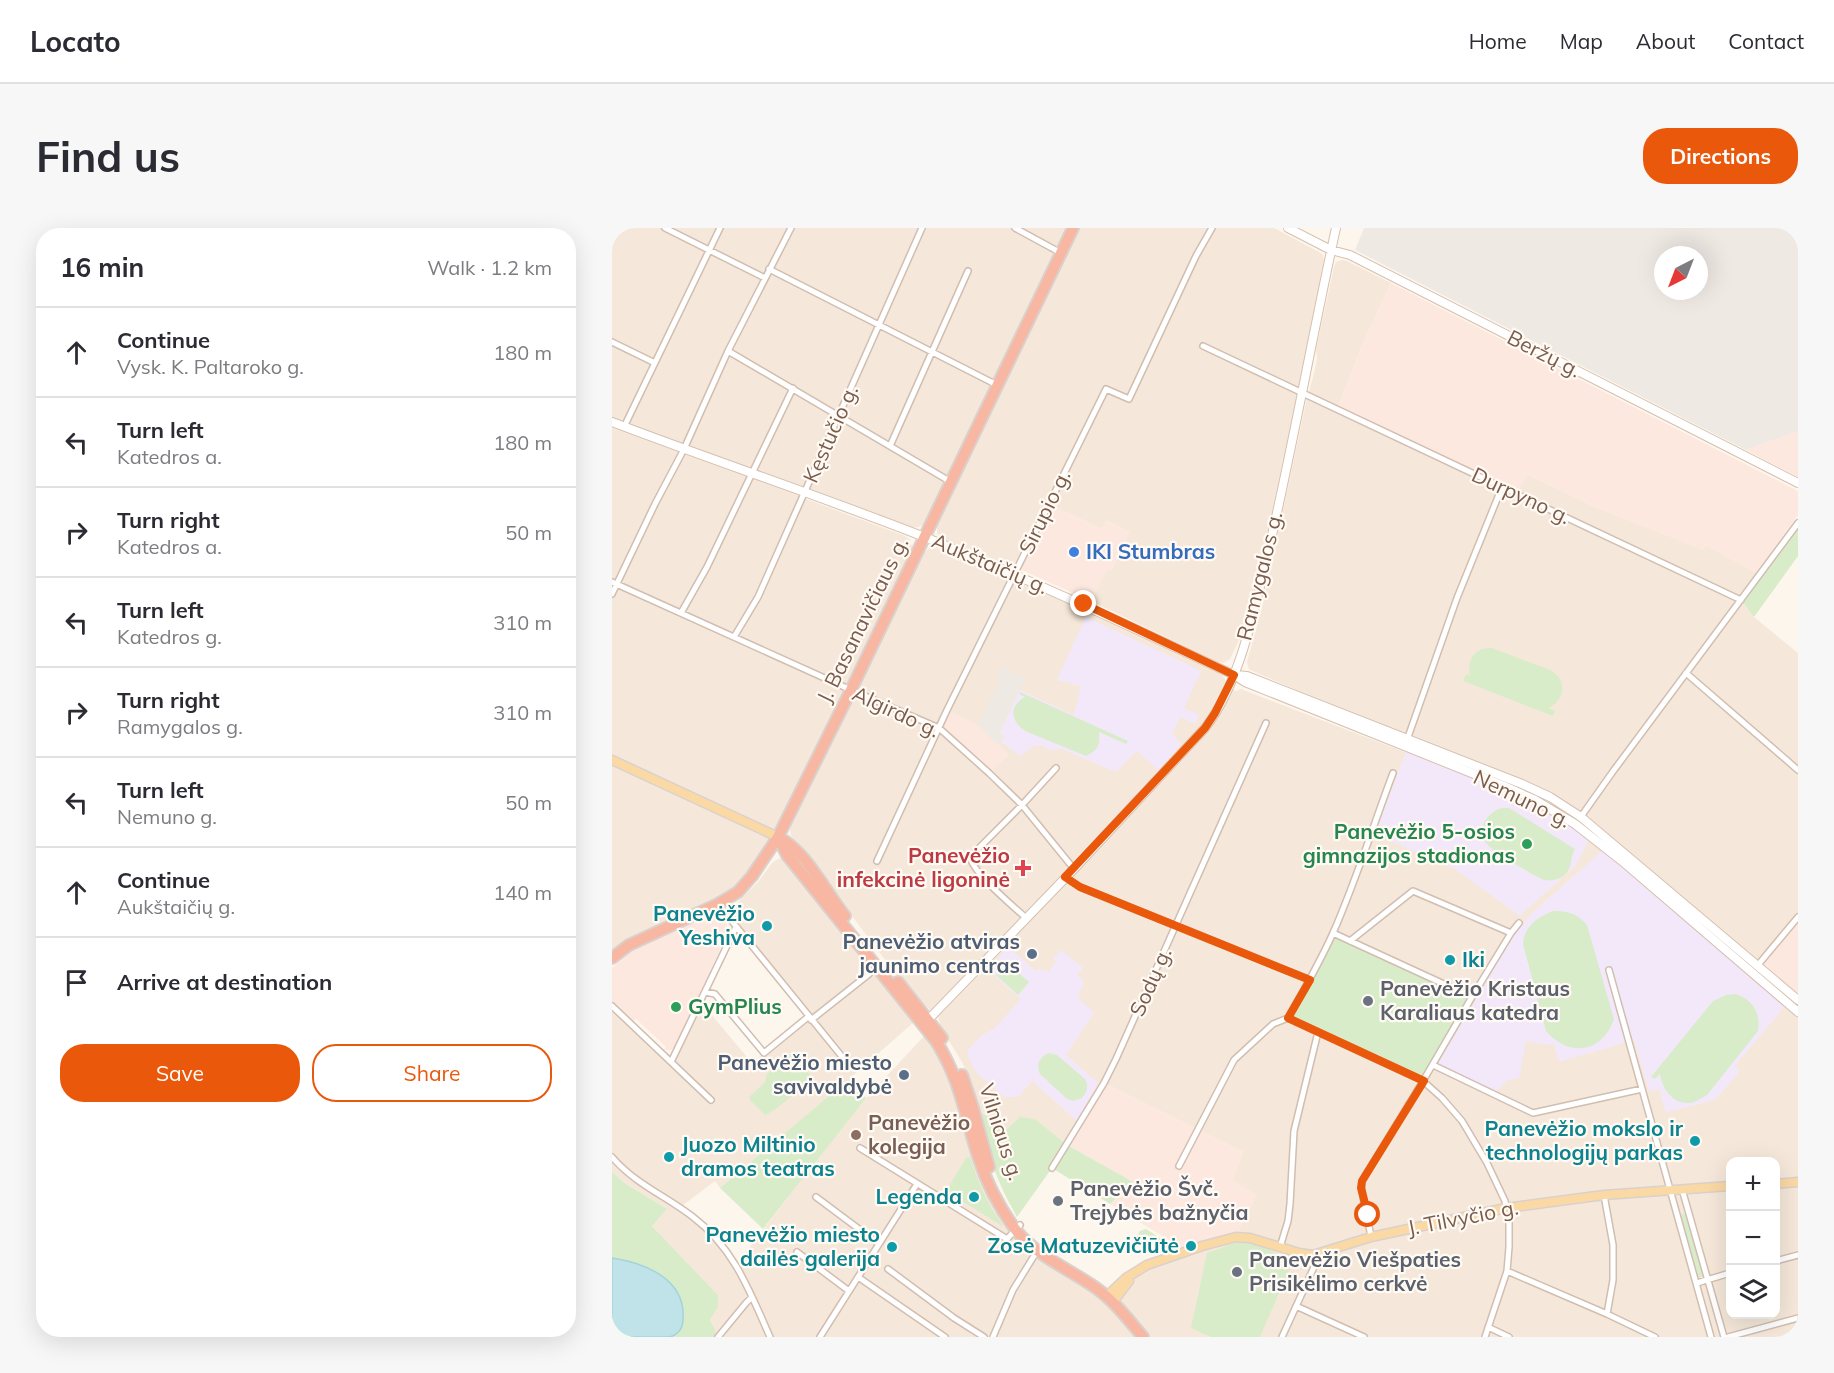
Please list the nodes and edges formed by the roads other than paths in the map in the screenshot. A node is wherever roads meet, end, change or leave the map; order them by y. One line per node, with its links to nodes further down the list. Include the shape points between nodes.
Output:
1 (665, 228): 10 (street)
2 (720, 228): 10 (street)
3 (790, 228): 13 (street)
4 (922, 228): 16 (street, Kęstučio g.)
5 (1015, 228): 12 (street)
6 (1073, 228): 12 (highway, J. Basanavičiaus g.)
7 (1212, 228): 37 (street, Sirupio g., via 1129,399 1106,389)
8 (1288, 228): 11 (main road, Beržų g.)
9 (1336, 228): 11 (main road, Ramygalos g.)
10 (709, 250): 15 (street); 21 (street)
11 (1331, 250): 24 (main road, Ramygalos g.); 32 (main road, Beržų g., via 1350,255)
12 (1061, 253): 22 (highway, J. Basanavičiaus g.)
13 (769, 269): 15 (street); 16 (street)
14 (968, 271): 20 (street)
15 (765, 278): 19 (street)
16 (879, 325): 20 (street); 25 (street, Kęstučio g.)
17 (612, 342): 21 (street)
18 (1203, 346): 24 (street, Durpyno g.)
19 (728, 351): 23 (street); 29 (street)
20 (932, 352): 22 (street); 28 (street)
21 (655, 363): 27 (street)
22 (997, 385): 31 (highway, J. Basanavičiaus g.)
23 (794, 388): 25 (street); 30 (street)
24 (1302, 393): 33 (street, Durpyno g.); 45 (main road, Ramygalos g., via 1260,589)
25 (838, 416): 28 (street); 34 (street, Kęstučio g.)
26 (612, 422): 27 (main road, Aukštaičių g.)
27 (624, 427): 29 (main road, Aukštaičių g.)
28 (890, 446): 31 (street)
29 (684, 449): 30 (main road, Aukštaičių g.); 38 (street)
30 (752, 473): 34 (main road, Aukštaičių g.); 41 (street)
31 (951, 482): 36 (highway, J. Basanavičiaus g.)
32 (1798, 483)
33 (1502, 487): 40 (street, Durpyno g.); 49 (street)
34 (805, 493): 36 (main road, Aukštaičių g.); 42 (street, Kęstučio g., via 758,597)
35 (1798, 523): 40 (street)
36 (925, 537): 37 (main road, Aukštaičių g.); 46 (highway, J. Basanavičiaus g.)
37 (1014, 574): 43 (main road, Aukštaičių g.); 48 (street, Sirupio g.)
38 (614, 583): 39 (street); 41 (street, Algirdo g.)
39 (612, 594)
40 (1741, 600): 44 (street)
41 (681, 613): 42 (street, Algirdo g.)
42 (734, 637): 46 (street, Algirdo g.)
43 (1194, 656): 45 (main road, Nemuno g.)
44 (1686, 673): 53 (street); 56 (street)
45 (1234, 675): 49 (main road, Nemuno g., via 1247,676); 50 (main road, Nemuno g.); 60 (main road, Ramygalos g., via 1205,728)
46 (851, 690): 48 (street, Algirdo g.); 58 (highway, J. Basanavičiaus g.)
47 (1266, 723): 66 (street, Sodų g.)
48 (939, 728): 55 (street, Algirdo g.); 59 (street, Sirupio g.)
49 (1407, 738): 50 (street); 56 (main road, Nemuno g., via 1522,784)
50 (1404, 747): 57 (main road, Nemuno g., via 1513,790)
51 (612, 760): 58 (main road)
52 (1056, 768): 55 (street)
53 (1798, 770)
54 (1393, 773): 68 (street)
55 (1022, 805): 60 (street, Algirdo g.); 64 (street, via 970,857 992,886)
56 (1581, 817): 57 (street); 72 (main road, Nemuno g.)
57 (1575, 824): 80 (main road, Nemuno g.)
58 (778, 837): 62 (highway, J. Basanavičiaus g., via 745,885); 83 (highway, Vilniaus g., via 787,855)
59 (877, 861)
60 (1074, 868): 61 (main road, Ramygalos g.)
61 (1065, 877): 64 (main road, Ramygalos g.); 66 (street, via 1080,887)
62 (718, 904): 67 (street); 71 (highway, J. Basanavičiaus g., via 644,937)
63 (1798, 917): 72 (street)
64 (1026, 918): 83 (main road, Ramygalos g.)
65 (1519, 923): 69 (street)
66 (1176, 925): 75 (street); 94 (street, Sodų g., via 1104,1083)
67 (736, 927): 76 (street); 81 (street)
68 (1333, 933): 70 (street); 75 (street)
69 (1511, 933): 70 (street, via 1413,891); 77 (street)
70 (1350, 940): 77 (street)
71 (612, 958)
72 (1758, 966): 78 (main road, Nemuno g.)
73 (1610, 970): 89 (street)
74 (868, 974): 81 (street)
75 (1310, 980): 82 (street)
76 (705, 992): 81 (street, via 715,994 764,1053); 85 (street)
77 (1472, 997): 87 (street)
78 (1798, 1000)
79 (612, 1006): 85 (street)
80 (1798, 1012)
81 (809, 1018): 86 (street)
82 (1288, 1018): 84 (street); 93 (street, via 1273,1024 1234,1060)
83 (925, 1023): 104 (highway, Vilniaus g., via 951,1066 984,1173)
84 (1318, 1032): 88 (street); 107 (street, via 1294,1131 1288,1221)
85 (671, 1062): 90 (street)
86 (848, 1064)
87 (1433, 1065): 88 (street); 89 (street, via 1533,1113)
88 (1424, 1081): 103 (street, via 1462,1121 1487,1163); 105 (street, via 1362,1181)
89 (1642, 1089): 100 (street)
90 (711, 1100)
91 (860, 1148): 96 (street)
92 (612, 1157): 120 (street, via 635,1179 700,1223 736,1265)
93 (1179, 1166)
94 (1052, 1168)
95 (1798, 1182): 97 (main road)
96 (917, 1184): 104 (street, via 1007,1239); 106 (street)
97 (1780, 1184)
98 (1726, 1186): 99 (main road, J. Tilvyčio g.)
99 (1682, 1189): 100 (main road, J. Tilvyčio g.); 117 (street)
100 (1670, 1190): 101 (main road, J. Tilvyčio g.); 118 (street)
101 (1604, 1195): 103 (main road, J. Tilvyčio g.); 123 (street, via 1613,1245 1613,1280)
102 (816, 1197): 106 (street)
103 (1506, 1208): 105 (main road, J. Tilvyčio g.); 114 (street)
104 (1018, 1227): 108 (highway, Vilniaus g.)
105 (1371, 1237): 110 (main road, J. Tilvyčio g.)
106 (879, 1244): 116 (street)
107 (1280, 1247): 110 (main road, J. Tilvyčio g., via 1305,1255); 121 (main road, J. Tilvyčio g., via 1236,1237 1202,1246 1147,1264)
108 (1038, 1250): 121 (highway); 131 (street, via 1013,1290)
109 (797, 1252): 119 (street)
110 (1320, 1254): 122 (street)
111 (1798, 1255): 112 (street)
112 (1780, 1260)
113 (888, 1269): 130 (street)
114 (1507, 1271): 123 (street); 125 (street)
115 (1726, 1275): 117 (street)
116 (858, 1277): 119 (street); 129 (street)
117 (1708, 1280): 118 (street); 139 (street)
118 (1697, 1283): 138 (street)
119 (849, 1291): 128 (street)
120 (752, 1297): 126 (street); 127 (street)
121 (1110, 1299): 132 (highway)
122 (1296, 1306): 133 (street); 134 (street)
123 (1607, 1314): 137 (street)
124 (1798, 1318): 139 (street)
125 (1488, 1327): 135 (street); 136 (street)
126 (718, 1337)
127 (770, 1337)
128 (820, 1337)
129 (945, 1337)
130 (984, 1337)
131 (993, 1337)
132 (1143, 1337)
133 (1282, 1337)
134 (1364, 1337)
135 (1485, 1337)
136 (1509, 1337)
137 (1655, 1337)
138 (1711, 1337)
139 (1726, 1337)

